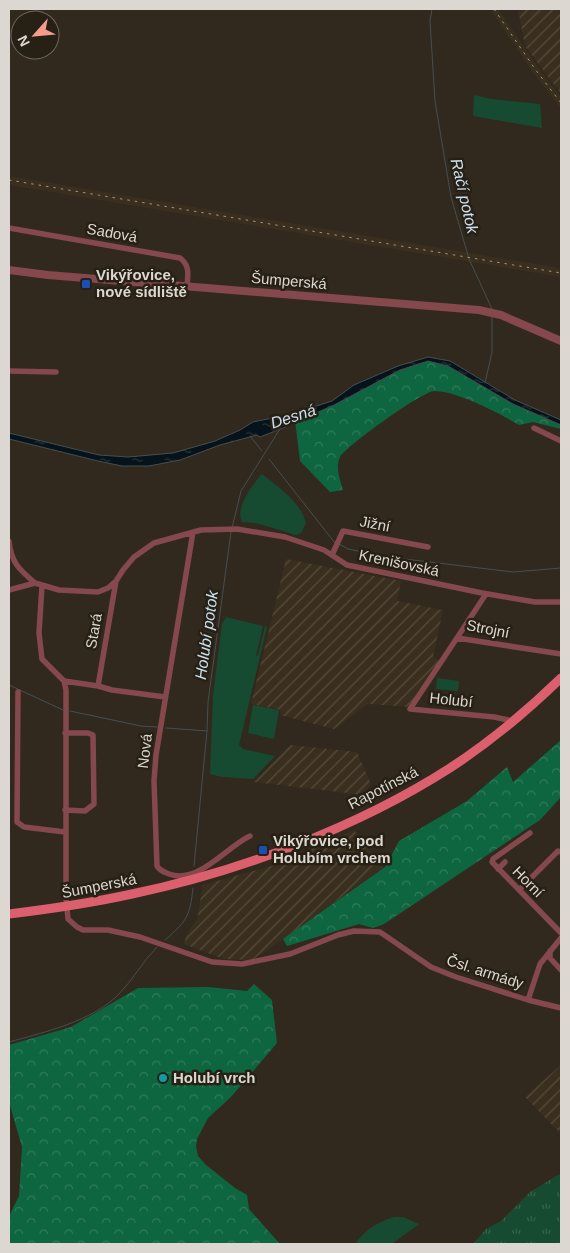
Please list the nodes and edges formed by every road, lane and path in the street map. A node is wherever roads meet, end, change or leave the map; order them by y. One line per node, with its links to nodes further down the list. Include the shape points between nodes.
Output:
1 (9, 228): 3 (street, Sadová, via 178,257 187,266)
2 (9, 270): 3 (street, Šumperská)
3 (187, 286): 4 (street, Šumperská, via 492,312)
4 (561, 341)
5 (9, 371): 6 (street)
6 (56, 372)
7 (534, 428): 8 (street)
8 (561, 441)
9 (193, 532): 12 (street, Krenišovská, via 237,529 285,538); 13 (street, Krenišovská, via 154,543 134,557); 25 (street, Nová)
10 (9, 541): 14 (street, via 14,562)
11 (428, 547): 12 (street, Jižní, via 343,531)
12 (332, 555): 17 (street, Krenišovská, via 347,565)
13 (116, 581): 15 (street, via 98,592); 23 (street, Stará)
14 (35, 583): 15 (street); 16 (street)
15 (42, 586): 22 (street, via 39,633 42,659)
16 (9, 590)
17 (486, 594): 18 (street, Krenišovská, via 535,602); 19 (street, Strojní)
18 (561, 602)
19 (457, 638): 20 (street, Strojní); 26 (street, Holubí, via 410,709 494,717)
20 (561, 654)
21 (561, 678): 26 (main road, Rapotínská)
22 (64, 681): 23 (street); 27 (street)
23 (98, 686): 25 (street)
24 (18, 692): 29 (street, via 17,822 24,827)
25 (165, 697): 31 (street, Nová, via 154,781 156,862 159,870 179,877 204,869)
26 (513, 722): 35 (main road, Rapotínská, via 449,768 386,804 282,850)
27 (65, 733): 28 (street); 28 (street, via 93,735 94,804 86,811)
28 (65, 810): 29 (street)
29 (65, 832): 37 (street)
30 (530, 833): 34 (street, Horní, via 493,859)
31 (250, 836)
32 (561, 852): 36 (street)
33 (505, 862): 34 (street, Horní)
34 (498, 869): 36 (street, Horní)
35 (193, 879): 37 (main road, Šumperská)
36 (519, 890): 39 (street, Horní)
37 (66, 906): 38 (main road, Šumperská); 43 (street, Čsl. armády, via 70,921 81,929 140,936 212,962 242,964 272,959 354,930 380,932 431,967)
38 (9, 914)
39 (561, 933)
40 (561, 938): 41 (street)
41 (550, 952): 42 (street, via 550,958); 43 (street, via 540,964)
42 (561, 970)
43 (528, 1000): 44 (street, Čsl. armády)
44 (561, 1008)

